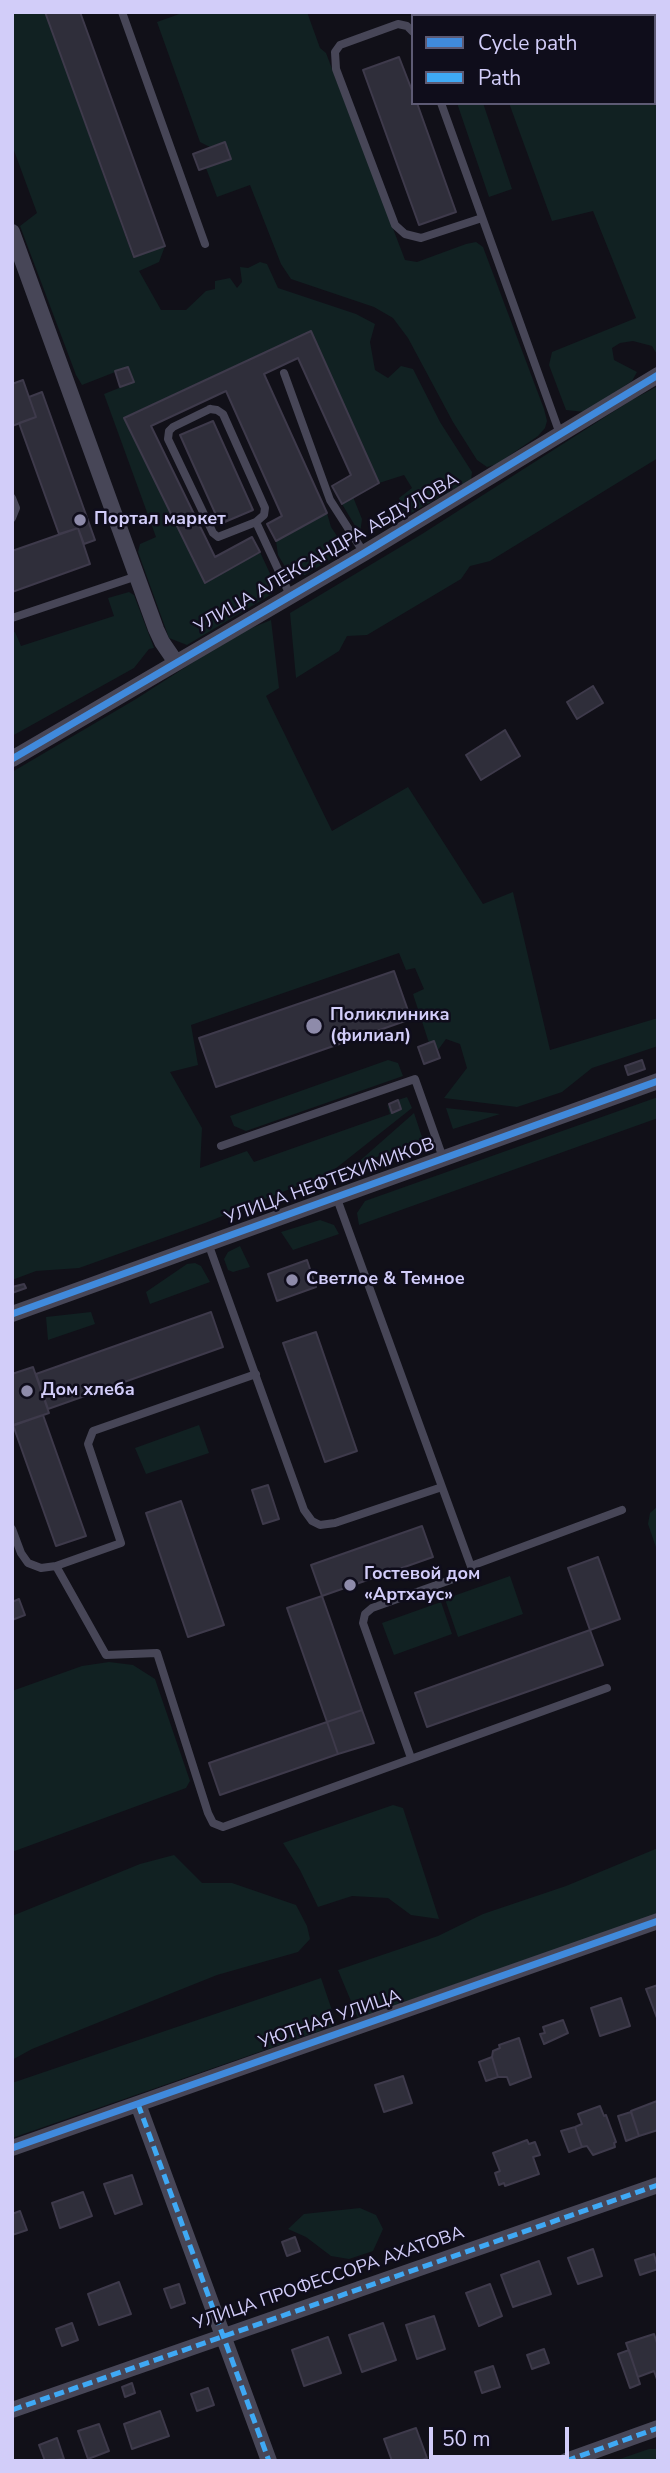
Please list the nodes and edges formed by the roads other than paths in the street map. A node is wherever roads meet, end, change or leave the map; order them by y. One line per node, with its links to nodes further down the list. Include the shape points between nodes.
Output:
1 (122, 12): 6 (lane)
2 (411, 30): 4 (lane, via 398,24 340,45 335,51 336,69 395,225 421,238)
3 (442, 105): 4 (lane)
4 (482, 218): 9 (lane)
5 (12, 232): 14 (street)
6 (205, 244)
7 (284, 373): 13 (lane, via 330,500)
8 (658, 375): 9 (street, УЛИЦА АЛЕКСАНДРА АБДУЛОВА)
9 (560, 434): 13 (street, УЛИЦА АЛЕКСАНДРА АБДУЛОВА)
10 (12, 498): 11 (lane, via 16,508)
11 (12, 518)
12 (256, 522): 12 (lane, via 265,508 223,414 210,409 173,427 168,439 213,533 224,536); 15 (lane)
13 (364, 553): 15 (street, УЛИЦА АЛЕКСАНДРА АБДУЛОВА)
14 (137, 576): 16 (lane); 17 (street, via 156,629)
15 (290, 595): 17 (street, УЛИЦА АЛЕКСАНДРА АБДУЛОВА)
16 (12, 618)
17 (175, 662): 18 (street, УЛИЦА АЛЕКСАНДРА АБДУЛОВА)
18 (12, 759)
19 (658, 1081): 21 (street, УЛИЦА НЕФТЕХИМИКОВ)
20 (221, 1146): 21 (lane, via 415,1079)
21 (443, 1158): 22 (street, УЛИЦА НЕФТЕХИМИКОВ)
22 (337, 1196): 23 (street, УЛИЦА НЕФТЕХИМИКОВ); 26 (lane)
23 (208, 1243): 24 (street, УЛИЦА НЕФТЕХИМИКОВ); 25 (lane)
24 (12, 1314)
25 (256, 1374): 26 (lane, via 304,1510 312,1521 335,1523); 29 (lane, via 93,1432 88,1444 121,1543)
26 (442, 1486): 30 (lane)
27 (622, 1510): 30 (lane)
28 (12, 1529): 29 (lane, via 27,1563 41,1568)
29 (56, 1566): 32 (lane, via 106,1656 157,1653 213,1823 223,1827)
30 (471, 1566): 32 (lane, via 473,1572 365,1614 363,1623)
31 (607, 1688): 32 (lane)
32 (411, 1758)
33 (658, 1921): 34 (street, УЮТНАЯ УЛИЦА)
34 (138, 2104): 35 (street, УЮТНАЯ УЛИЦА); 37 (street)
35 (12, 2148)
36 (658, 2185): 37 (street, УЛИЦА ПРОФЕССОРА АХАТОВА)
37 (222, 2336): 38 (street, УЛИЦА ПРОФЕССОРА АХАТОВА); 40 (street)
38 (12, 2410)
39 (658, 2428): 41 (street)
40 (269, 2461)
41 (566, 2461)

